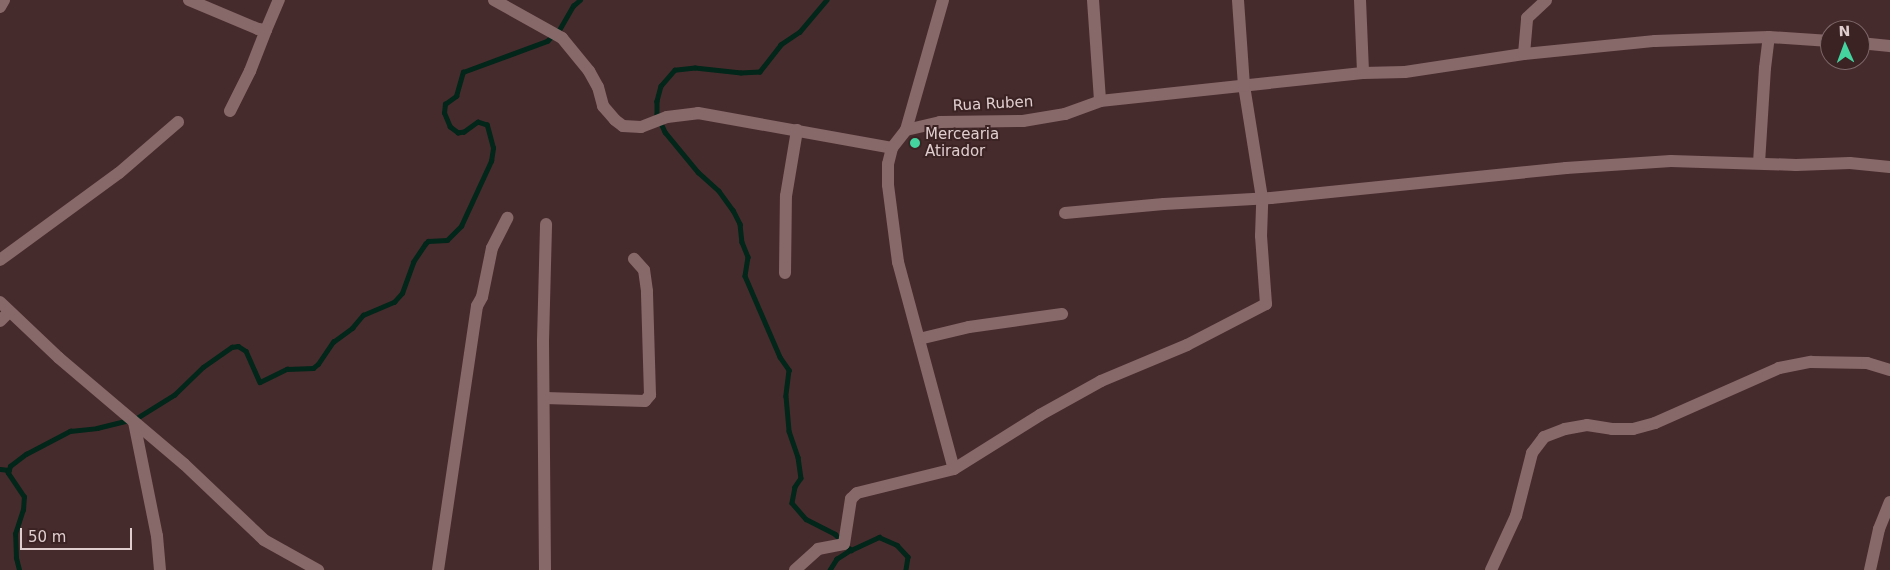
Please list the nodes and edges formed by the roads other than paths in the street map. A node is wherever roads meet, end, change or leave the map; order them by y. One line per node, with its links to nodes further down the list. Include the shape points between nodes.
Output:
1 (4, 0): 10 (street)
2 (189, 0): 11 (street)
3 (279, 0): 11 (street)
4 (494, 0): 22 (street, via 562,38 589,71 604,106 623,126 641,127 667,117 698,113)
5 (943, 0): 23 (street)
6 (1093, 0): 19 (street)
7 (1238, 0): 18 (street)
8 (1360, 0): 17 (street)
9 (1546, 0): 16 (street, via 1527,18)
10 (0, 7)
11 (266, 30): 20 (street)
12 (1770, 37): 13 (street, Rua Ruben); 16 (street, Rua Ruben, via 1655,41); 25 (street)
13 (1820, 40)
14 (1870, 44): 15 (street)
15 (1890, 46)
16 (1524, 54): 17 (street, Rua Ruben, via 1405,72)
17 (1363, 73): 18 (street, Rua Ruben)
18 (1244, 86): 19 (street, Rua Ruben); 27 (street)
19 (1100, 101): 23 (street, Rua Ruben, via 1065,114 1023,121 940,122)
20 (230, 111)
21 (178, 122): 32 (street, via 119,173)
22 (797, 130): 24 (street); 33 (street, via 786,196)
23 (906, 130): 24 (street)
24 (892, 148): 37 (street, via 888,164 892,224 898,262)
25 (1759, 163): 26 (street, via 1850,163); 27 (street, via 1671,162 1566,168)
26 (1890, 167)
27 (1262, 198): 28 (street); 41 (street, via 1266,304 1187,345 1101,381)
28 (1065, 213)
29 (507, 218): 45 (street, via 492,248 482,297 477,306)
30 (546, 224): 39 (street)
31 (634, 259): 39 (street, via 644,270 648,291 650,395 644,402)
32 (0, 260)
33 (785, 273)
34 (0, 302): 36 (street)
35 (1062, 314): 37 (street, via 969,327)
36 (5, 316): 40 (street)
37 (919, 339): 41 (street)
38 (1890, 370): 48 (street, via 1867,362 1811,362 1779,368 1655,423 1633,429 1588,425 1544,437 1532,452 1516,516)
39 (545, 398): 46 (street)
40 (134, 422): 43 (street, via 157,536); 44 (street, via 184,464 264,540)
41 (954, 469): 47 (street, via 857,493 851,499 844,544 818,549)
42 (1890, 502): 49 (street, via 1879,529)
43 (160, 570)
44 (318, 570)
45 (438, 570)
46 (546, 570)
47 (795, 570)
48 (1491, 570)
49 (1870, 570)

